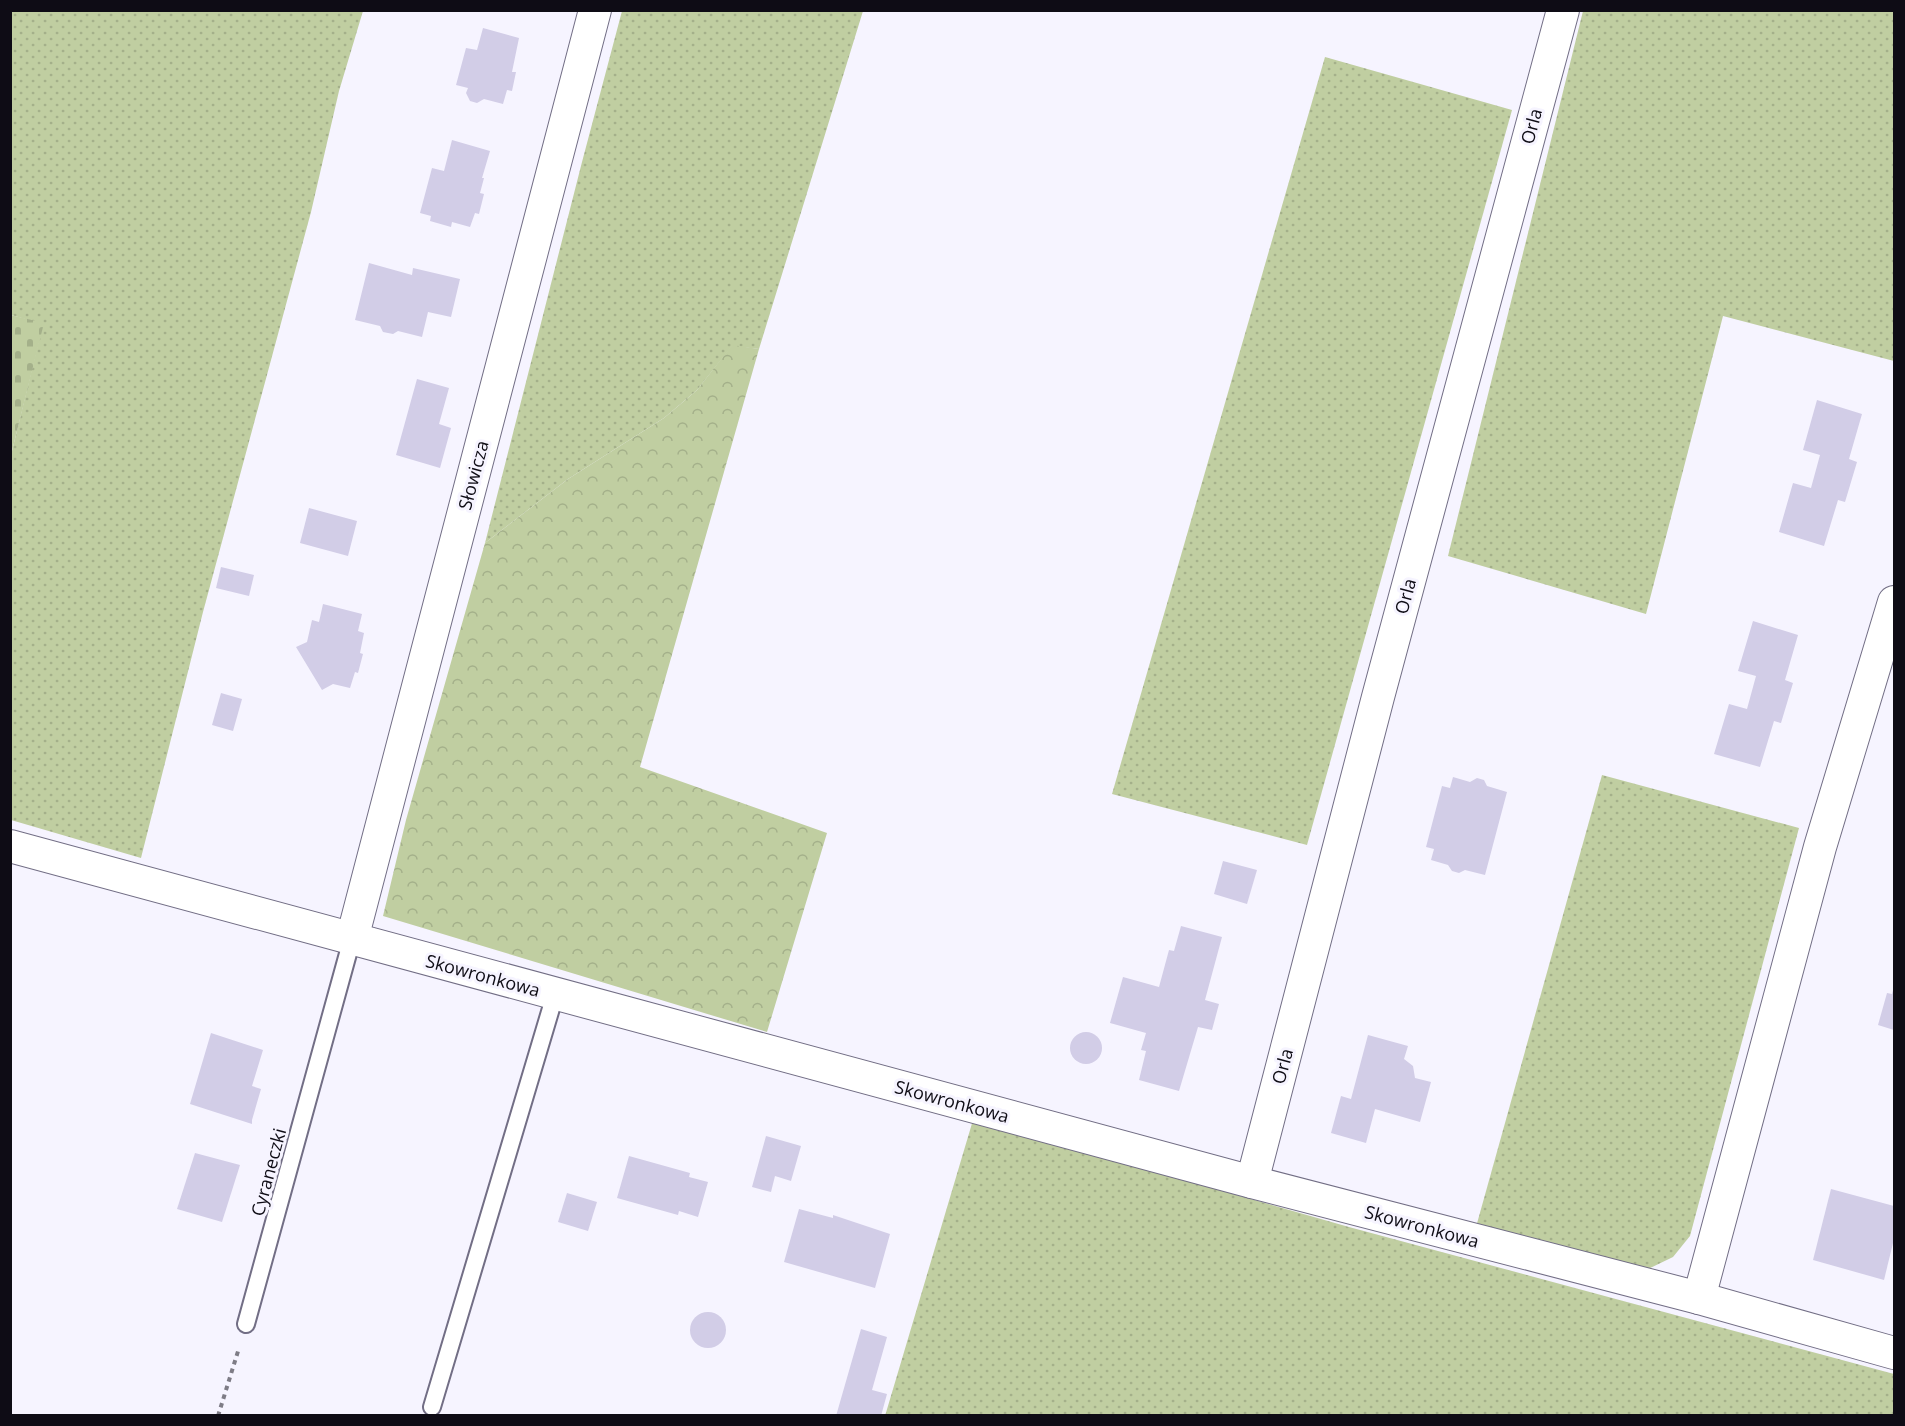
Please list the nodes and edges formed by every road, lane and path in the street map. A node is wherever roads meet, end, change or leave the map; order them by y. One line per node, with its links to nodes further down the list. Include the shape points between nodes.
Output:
1 (595, 10): 5 (street, Słowicza)
2 (1563, 10): 7 (street, Orla)
3 (1894, 602): 8 (street, via 1820,847)
4 (10, 846): 5 (street, Skowronkowa)
5 (352, 939): 6 (street, Skowronkowa); 9 (lane, Cyraneczki)
6 (555, 995): 7 (street, Skowronkowa); 11 (lane)
7 (1252, 1182): 8 (street, Skowronkowa)
8 (1699, 1298): 10 (street, Skowronkowa)
9 (246, 1324): 12 (path)
10 (1894, 1353)
11 (432, 1407)
12 (218, 1416)

